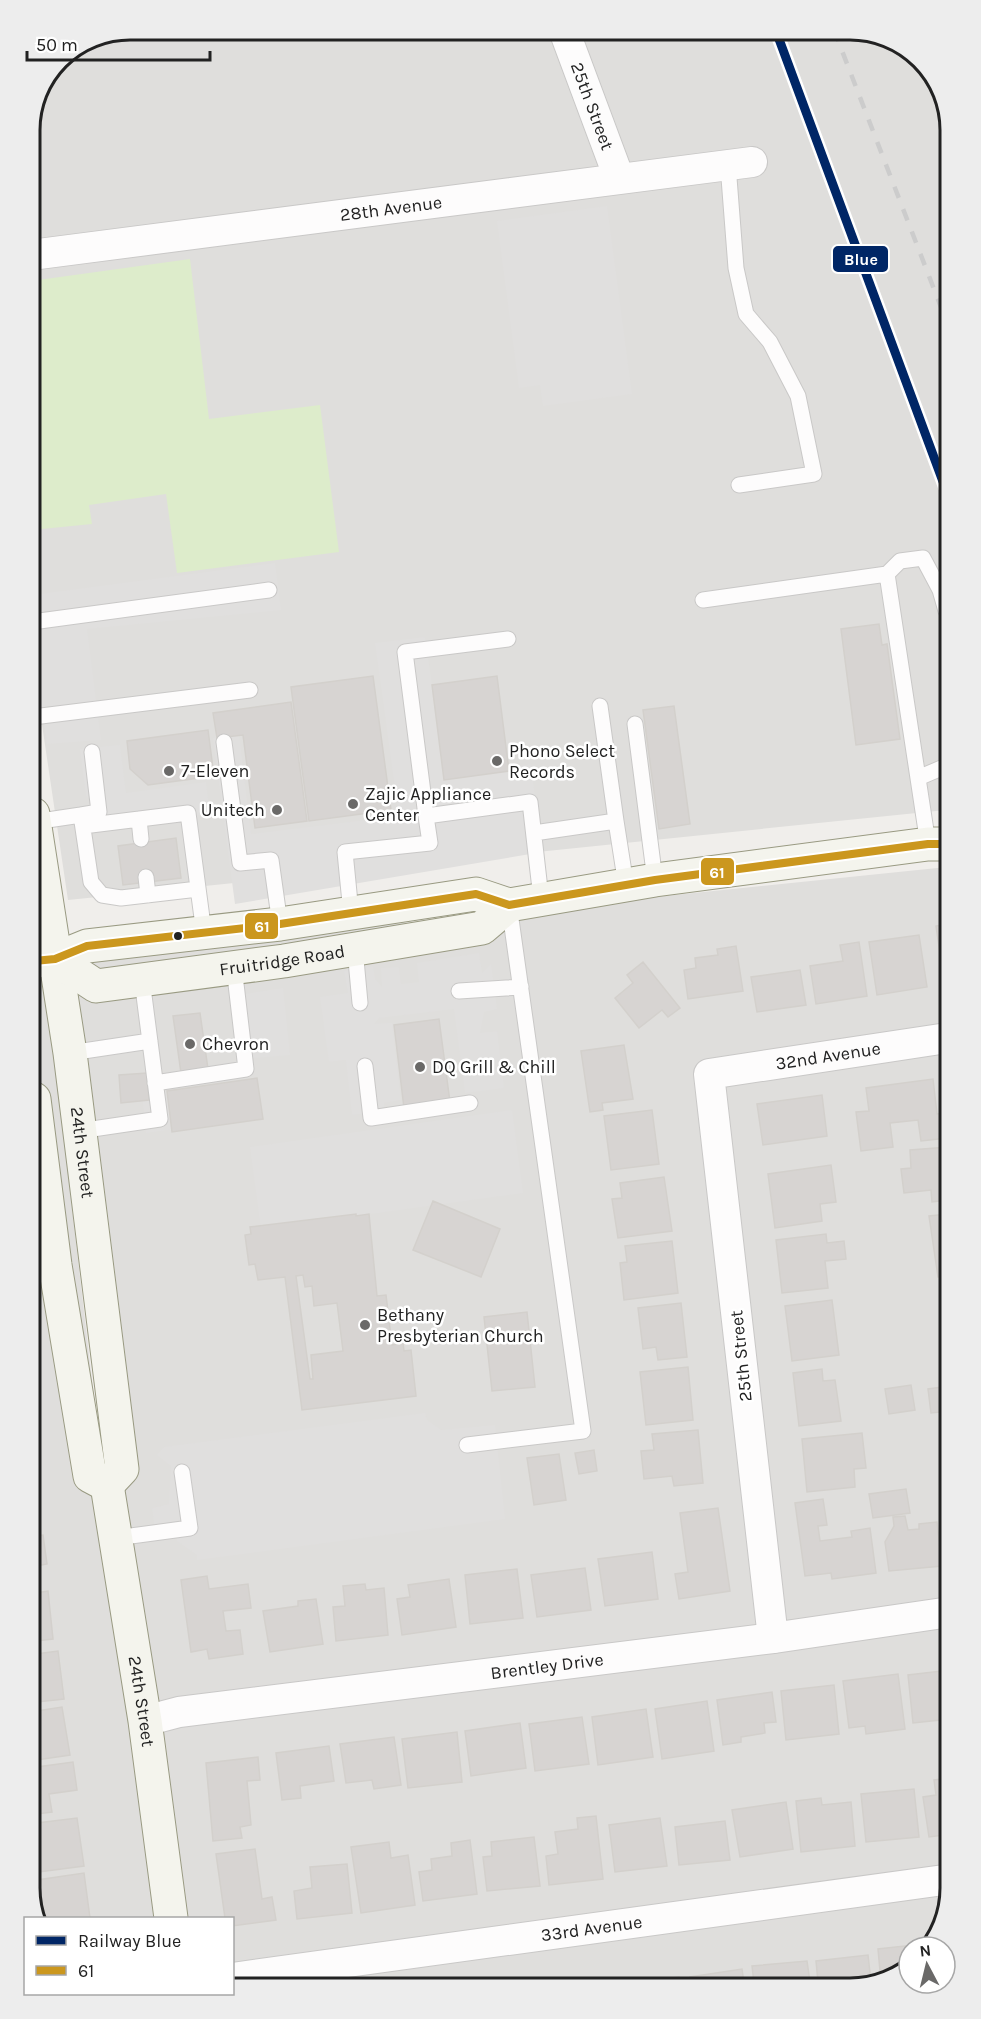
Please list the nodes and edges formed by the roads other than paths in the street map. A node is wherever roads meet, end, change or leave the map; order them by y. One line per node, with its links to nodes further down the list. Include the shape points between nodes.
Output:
1 (568, 41): 3 (street, 25th Street)
2 (740, 163): 3 (street, 28th Avenue); 5 (lane, via 736,268 746,314 770,342 798,396 814,474)
3 (620, 178): 4 (street, 28th Avenue)
4 (41, 254)
5 (739, 485)
6 (886, 574): 8 (lane, via 900,561 923,558); 9 (lane); 19 (lane)
7 (269, 590): 10 (lane)
8 (940, 590)
9 (703, 600)
10 (41, 621)
11 (508, 639): 20 (lane, via 405,652)
12 (250, 690): 14 (lane)
13 (600, 706): 24 (lane)
14 (41, 716)
15 (635, 724): 29 (lane)
16 (224, 742): 36 (lane, via 240,863 271,860)
17 (92, 752): 23 (lane, via 99,812)
18 (940, 769): 19 (lane)
19 (918, 778): 27 (lane)
20 (426, 816): 25 (lane, via 530,802); 35 (lane, via 430,843 345,852)
21 (41, 818): 23 (lane)
22 (138, 819): 23 (lane); 26 (lane); 30 (lane, via 188,813)
23 (82, 821): 31 (lane, via 91,882 102,895)
24 (616, 821): 25 (lane); 29 (lane)
25 (534, 833): 32 (lane)
26 (141, 839)
27 (940, 841): 29 (street, Fruitridge Road)
28 (146, 877): 31 (lane)
29 (640, 882): 32 (street, Fruitridge Road)
30 (198, 889): 31 (lane); 37 (lane)
31 (148, 895)
32 (542, 898): 33 (street, Fruitridge Road)
33 (509, 905): 35 (street, Fruitridge Road, via 476,894); 38 (street, Fruitridge Road, via 482,928); 42 (lane)
34 (41, 911): 39 (street, 24th Street)
35 (351, 914): 36 (street, Fruitridge Road)
36 (280, 924): 37 (street, Fruitridge Road)
37 (204, 933): 39 (street, Fruitridge Road, via 87,946)
38 (355, 949): 40 (street, Fruitridge Road); 44 (lane)
39 (44, 960): 41 (street, Fruitridge Road, via 96,986); 47 (street, 24th Street)
40 (234, 967): 41 (street, Fruitridge Road); 50 (lane, via 246,1069)
41 (141, 980): 46 (lane)
42 (521, 987): 43 (lane); 55 (lane, via 583,1431)
43 (459, 991)
44 (360, 1003)
45 (940, 1039): 49 (street, 32nd Avenue)
46 (150, 1041): 47 (lane); 50 (lane)
47 (70, 1053): 52 (street, 24th Street)
48 (365, 1066): 51 (lane, via 371,1118)
49 (709, 1074): 60 (street, 25th Street)
50 (156, 1083): 52 (lane, via 160,1119)
51 (470, 1103)
52 (79, 1131): 57 (street, 24th Street, via 122,1469)
53 (40, 1196): 54 (street)
54 (45, 1266): 57 (street, via 90,1476)
55 (467, 1445)
56 (182, 1472): 58 (lane, via 190,1528)
57 (107, 1485): 58 (street, 24th Street)
58 (116, 1538): 61 (street, 24th Street)
59 (940, 1613): 60 (street, Brentley Drive)
60 (773, 1638): 61 (street, Brentley Drive, via 179,1713)
61 (144, 1721): 63 (street, 24th Street)
62 (940, 1881): 64 (street, 33rd Avenue)
63 (171, 1917)
64 (234, 1978)

